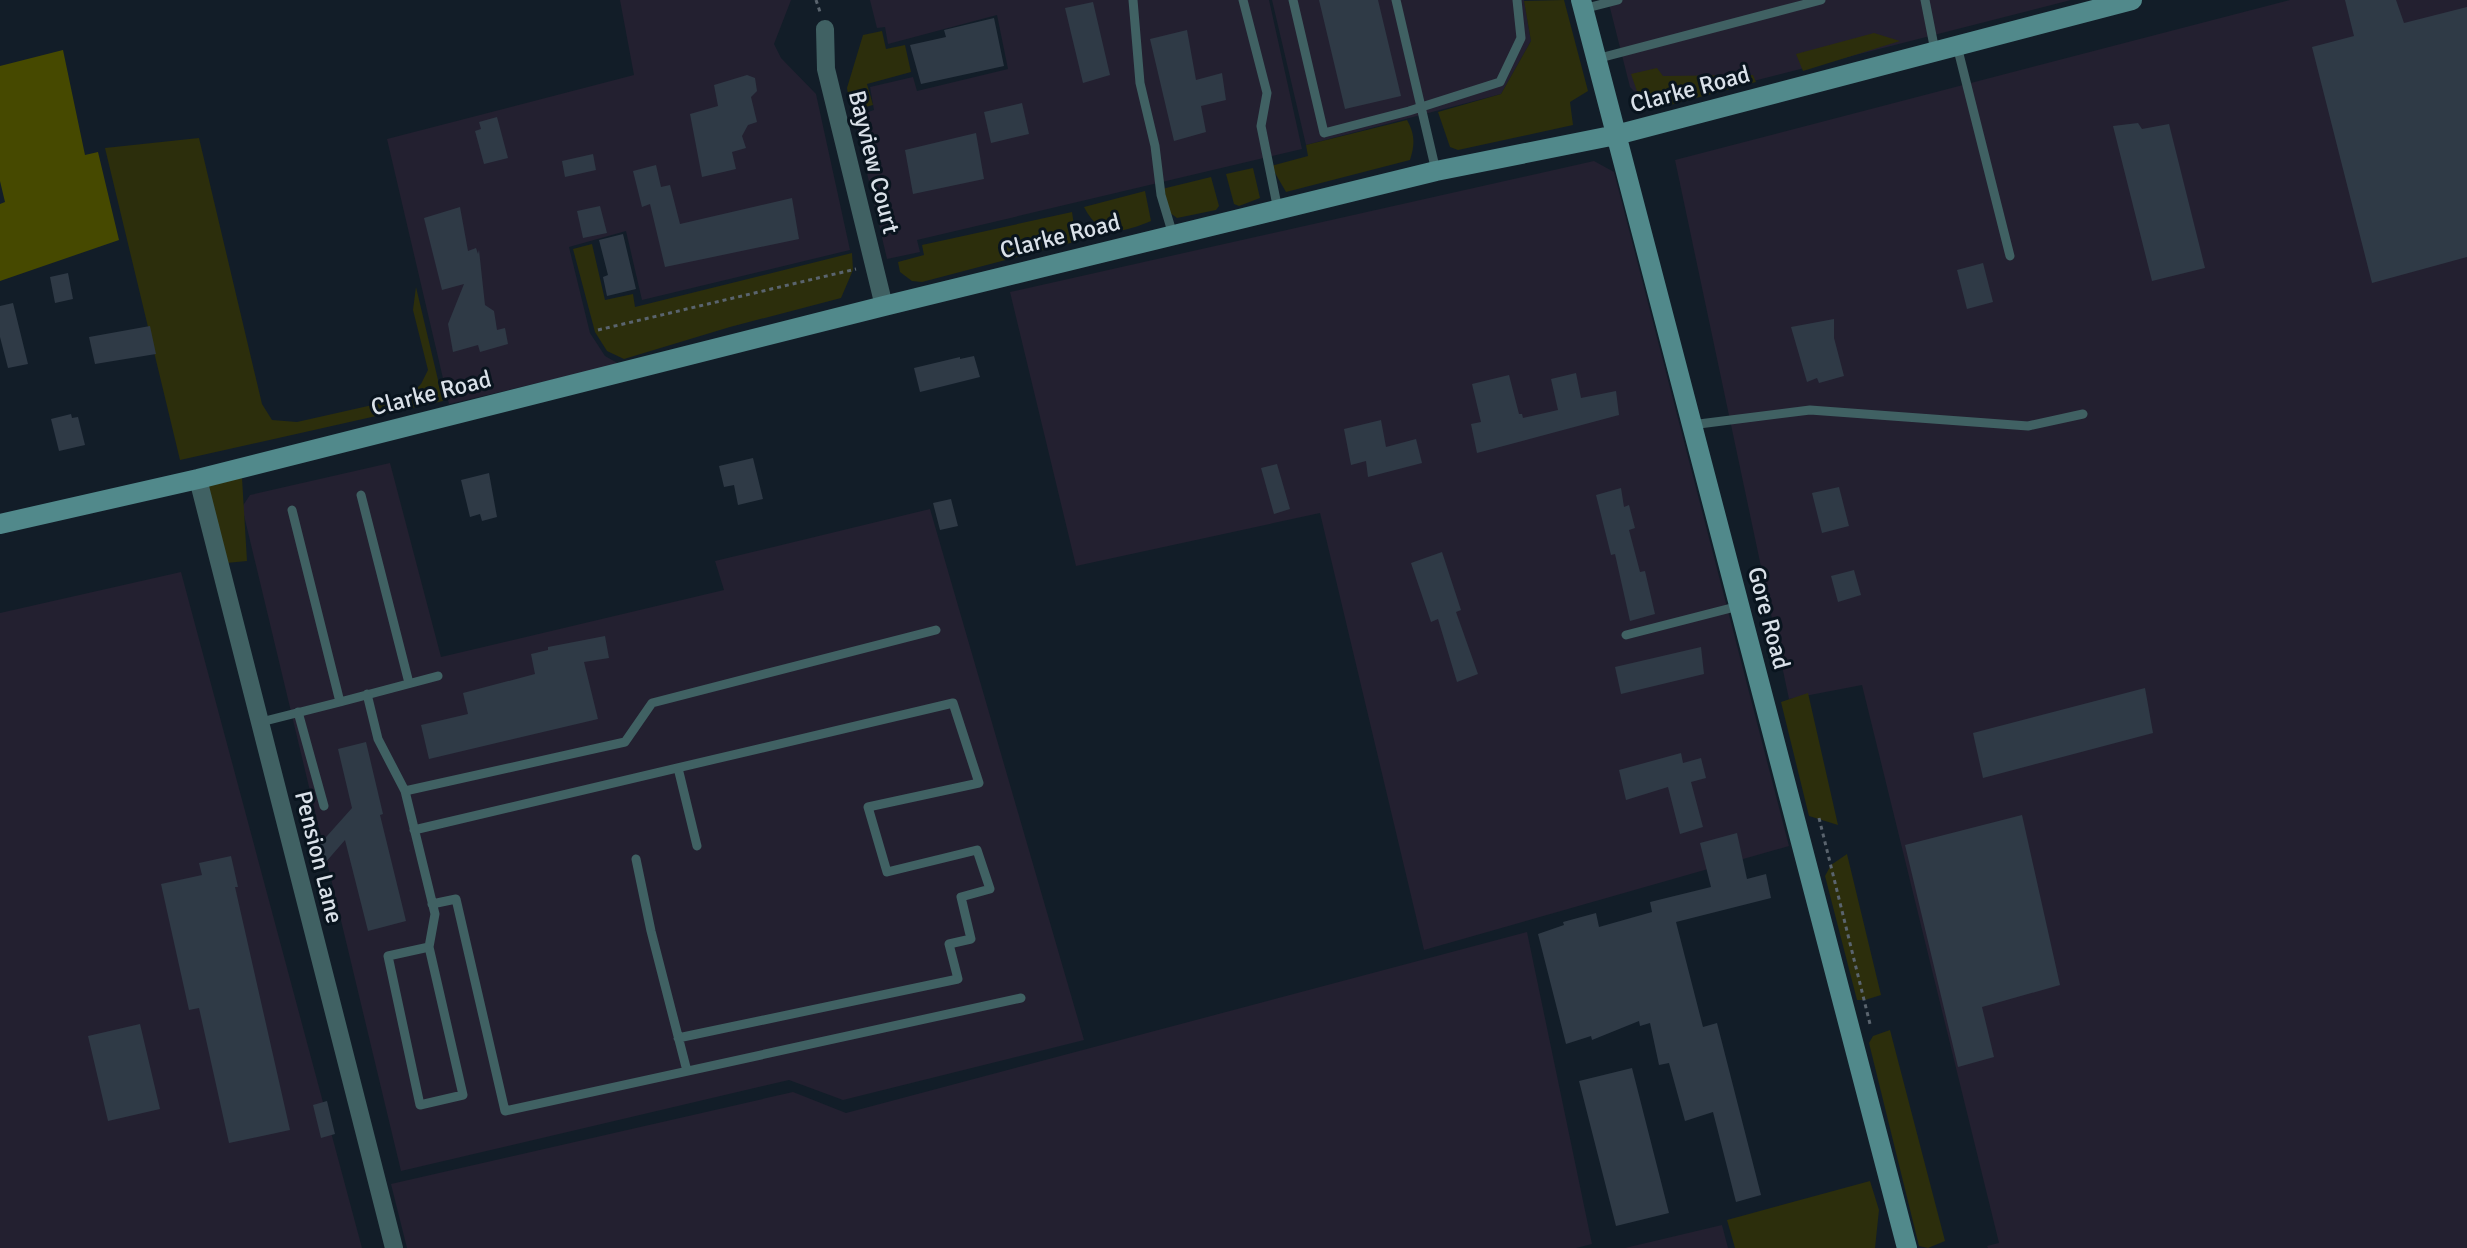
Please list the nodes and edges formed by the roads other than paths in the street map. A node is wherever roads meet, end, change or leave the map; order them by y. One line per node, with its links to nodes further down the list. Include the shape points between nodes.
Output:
1 (1133, 0): 19 (lane, via 1140,83)
2 (1243, 0): 18 (lane, via 1267,93 1261,126)
3 (1293, 0): 15 (lane, via 1324,133)
4 (1396, 0): 15 (lane)
5 (1517, 0): 15 (lane, via 1521,38 1500,82)
6 (1618, 0): 10 (lane)
7 (1821, 0): 14 (lane)
8 (1925, 0): 13 (lane)
9 (2124, 1): 12 (main road, Clarke Road)
10 (1582, 4): 14 (main road, Gore Road)
11 (825, 29): 21 (street, Bayview Court, via 826,69)
12 (1957, 46): 13 (main road, Clarke Road); 20 (lane)
13 (1935, 51): 16 (main road, Clarke Road)
14 (1596, 59): 16 (main road, Gore Road)
15 (1421, 107): 17 (lane)
16 (1616, 135): 17 (main road, Clarke Road); 23 (main road, Gore Road)
17 (1436, 171): 18 (main road, Clarke Road)
18 (1278, 210): 19 (main road, Clarke Road)
19 (1173, 235): 21 (main road, Clarke Road)
20 (2010, 256)
21 (884, 306): 24 (main road, Clarke Road)
22 (2083, 414): 23 (lane, via 2028,426 1810,410)
23 (1691, 425): 28 (main road, Gore Road)
24 (198, 479): 27 (main road, Clarke Road); 36 (street, Pension Lane)
25 (361, 495): 32 (lane)
26 (292, 510): 34 (lane)
27 (0, 524)
28 (1739, 606): 30 (lane); 49 (main road, Gore Road)
29 (936, 630): 38 (lane, via 652,703 625,742)
30 (1626, 635)
31 (438, 676): 32 (lane)
32 (409, 683): 33 (lane)
33 (367, 694): 34 (lane); 38 (lane, via 378,739)
34 (340, 702): 35 (lane)
35 (298, 712): 36 (lane); 39 (lane)
36 (261, 722): 48 (street, Pension Lane)
37 (678, 768): 40 (lane); 41 (lane); 46 (lane, via 953,703 979,783 868,807 887,872 977,850 990,889 961,897 971,939 949,944 958,979)
38 (405, 791): 40 (lane)
39 (324, 806)
40 (414, 830): 43 (lane)
41 (697, 846)
42 (636, 859): 46 (lane)
43 (432, 904): 44 (lane); 47 (lane, via 456,899 505,1111)
44 (429, 947): 44 (lane, via 388,956 420,1105 463,1095)
45 (1021, 998): 47 (lane)
46 (678, 1038): 47 (lane)
47 (687, 1071)
48 (394, 1248)
49 (1907, 1248)

